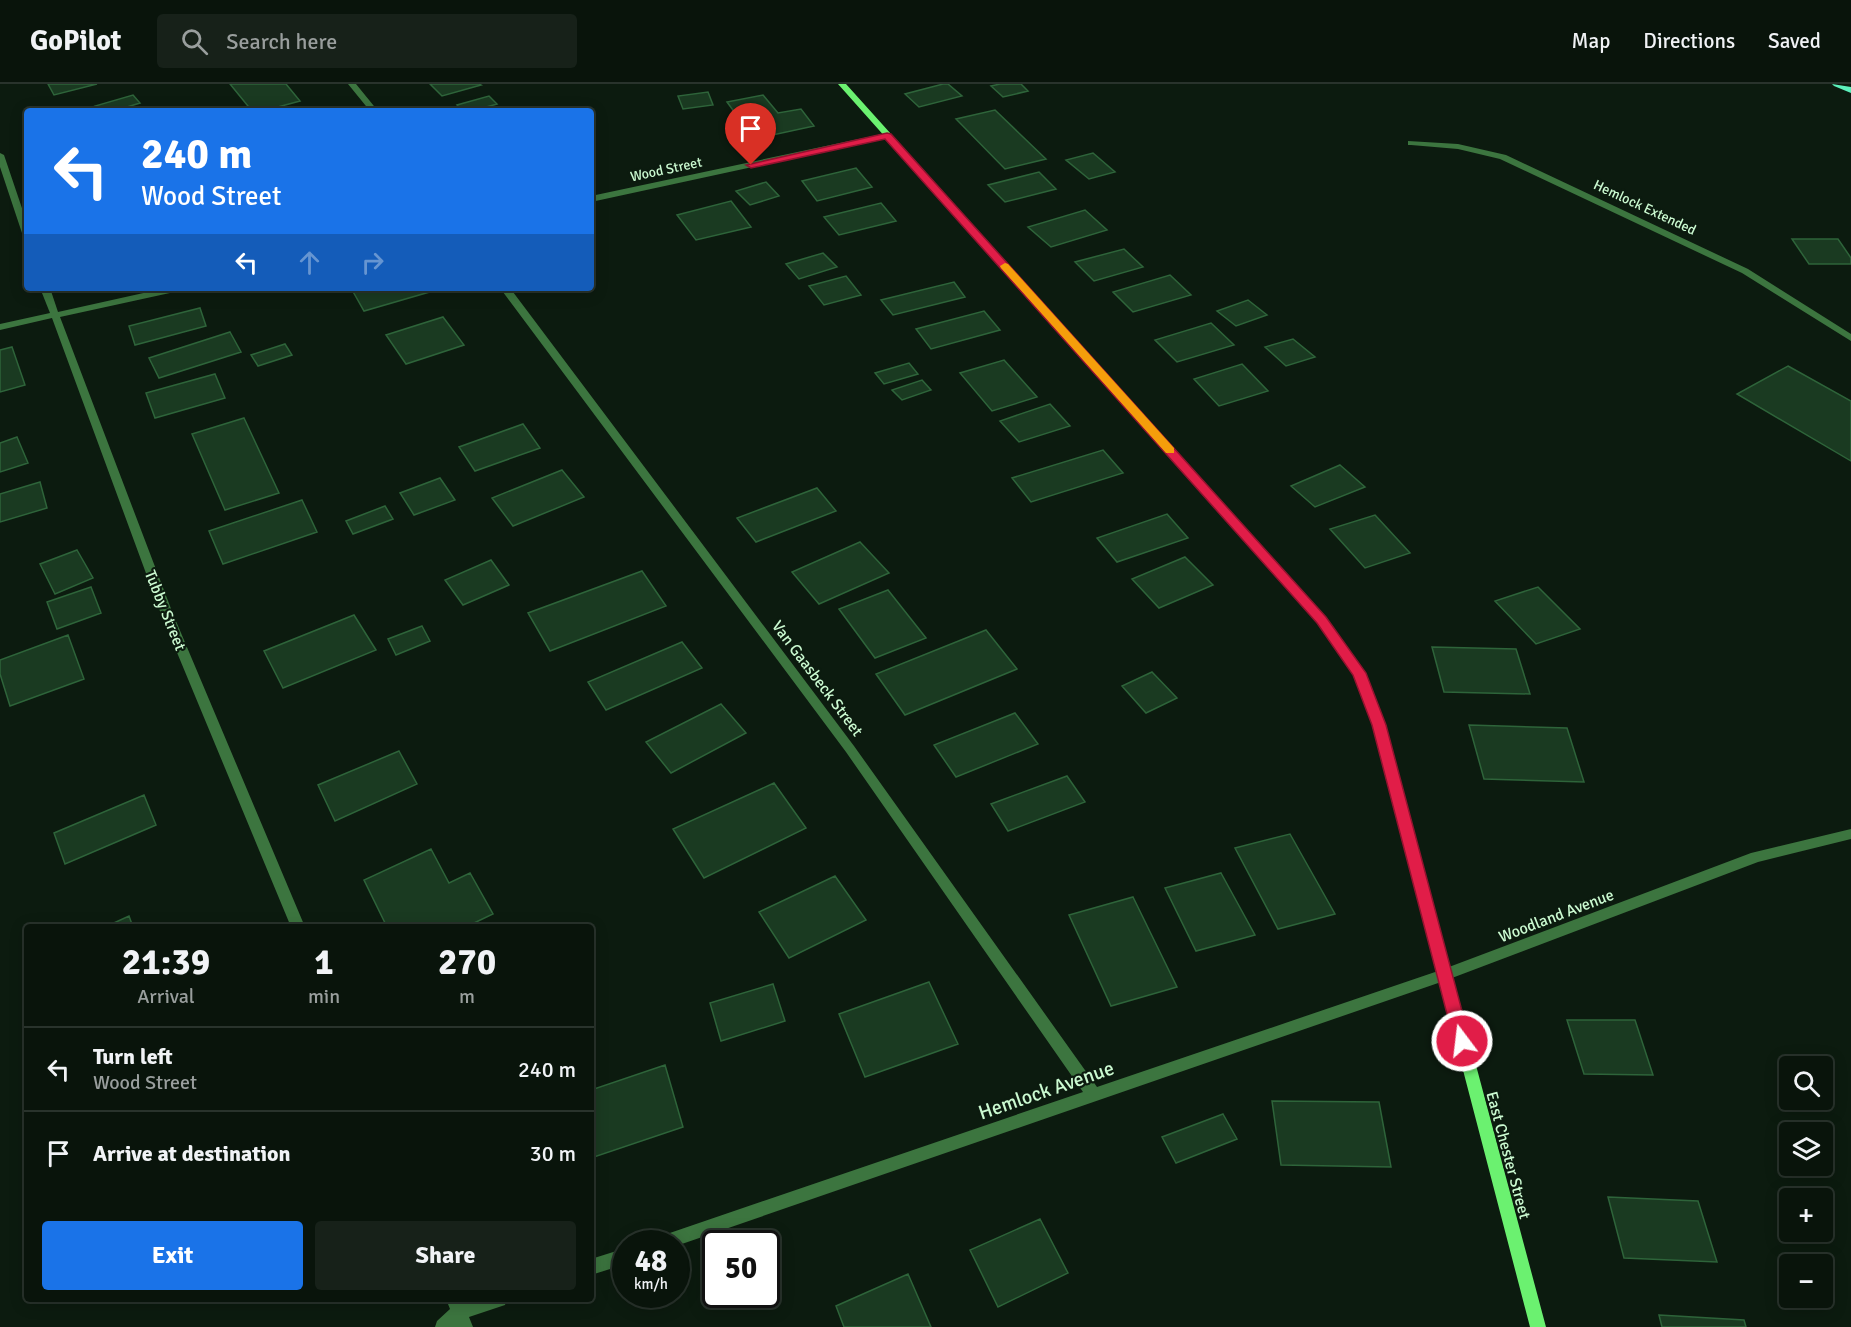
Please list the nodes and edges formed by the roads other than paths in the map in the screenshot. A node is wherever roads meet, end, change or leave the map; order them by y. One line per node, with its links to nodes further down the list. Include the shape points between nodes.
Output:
1 (352, 84): 5 (street)
2 (842, 84): 6 (main road, East Chester Street)
3 (1837, 84): 4 (main road)
4 (1851, 90)
5 (372, 108)
6 (887, 135): 9 (street, Wood Street); 19 (main road, East Chester Street, via 1322,620 1359,673 1379,725)
7 (1411, 143): 16 (street, Hemlock Extended, via 1473,148 1503,157 1745,271)
8 (0, 155): 10 (street)
9 (594, 198)
10 (24, 227)
11 (46, 291): 14 (street, Tubby Street)
12 (165, 291): 14 (street)
13 (507, 291): 20 (street, Van Gaasbeck Street, via 850,749)
14 (54, 315): 15 (street); 18 (street, Tubby Street, via 167,614)
15 (0, 327)
16 (1851, 338)
17 (1851, 834): 19 (street, Woodland Avenue, via 1756,857)
18 (297, 924)
19 (1444, 975): 20 (street, Hemlock Avenue); 27 (main road, East Chester Street)
20 (1094, 1095): 21 (street, Hemlock Avenue)
21 (690, 1234)
22 (612, 1260): 23 (street)
23 (594, 1266)
24 (490, 1302): 25 (street)
25 (459, 1313): 26 (street)
26 (443, 1327)
27 (1538, 1327)

